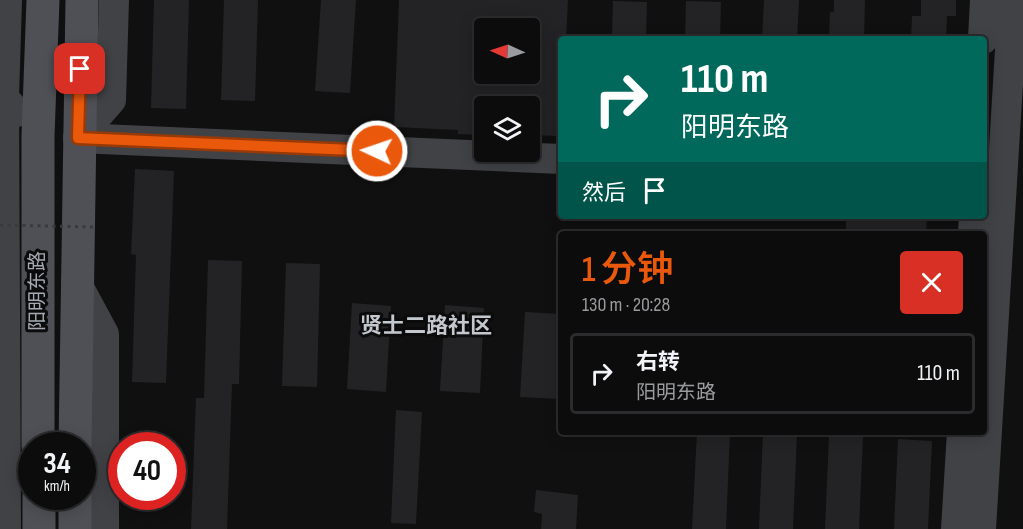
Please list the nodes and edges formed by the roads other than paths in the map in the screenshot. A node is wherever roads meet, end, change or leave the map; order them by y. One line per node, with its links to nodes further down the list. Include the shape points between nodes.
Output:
1 (7, 0): 8 (main road)
2 (43, 0): 10 (main road, 阳明东路)
3 (82, 0): 11 (main road, 阳明东路)
4 (114, 0): 11 (main road, via 111,100)
5 (985, 0): 7 (main road)
6 (1013, 0): 13 (main road)
7 (983, 36)
8 (4, 98): 9 (main road); 10 (main road)
9 (1, 134): 10 (main road); 22 (main road)
10 (38, 136): 15 (main road, 阳明东路)
11 (78, 138): 12 (main road); 14 (main road, 阳明东路)
12 (558, 159)
13 (1003, 178): 17 (main road)
14 (76, 282): 16 (main road, 阳明东路); 25 (main road, via 104,334)
15 (38, 432)
16 (75, 432)
17 (987, 433)
18 (962, 435): 26 (main road)
19 (987, 435): 27 (main road)
20 (39, 510): 23 (main road)
21 (75, 510): 24 (main road)
22 (6, 529)
23 (39, 529)
24 (75, 529)
25 (104, 529)
26 (956, 529)
27 (981, 529)

